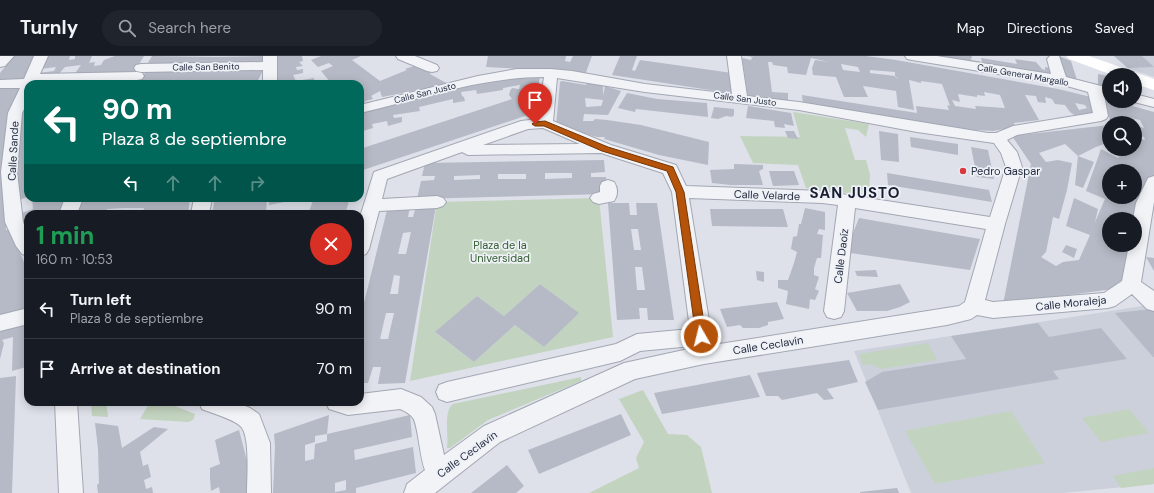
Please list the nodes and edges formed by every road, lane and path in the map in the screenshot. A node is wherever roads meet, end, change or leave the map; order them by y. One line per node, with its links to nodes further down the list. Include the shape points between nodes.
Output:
1 (7, 56): 8 (street)
2 (42, 56): 14 (street, Calle Sande)
3 (403, 56): 9 (street)
4 (734, 56): 24 (street)
5 (912, 56): 16 (street, Calle General Margallo)
6 (1074, 56): 10 (street)
7 (1054, 59): 16 (street)
8 (0, 64)
9 (432, 68)
10 (1107, 68)
11 (270, 69): 12 (street, Calle San Benito)
12 (139, 72): 15 (street, Calle San Benito)
13 (550, 73): 24 (street, Calle San Justo, via 645,88); 27 (street, Calle San Justo, via 516,73 478,80); 28 (street)
14 (31, 80)
15 (107, 80)
16 (1060, 80): 21 (street, Calle General Margallo)
17 (1142, 81): 20 (street)
18 (24, 83): 19 (street, Calle San Benito)
19 (0, 84)
20 (1154, 85)
21 (1095, 88): 22 (street, Calle General Margallo); 29 (street, via 1102,116 1013,131)
22 (1102, 90)
23 (24, 95): 40 (street, Calle Sande, via 15,113 9,172 14,222)
24 (740, 98): 29 (street, Calle San Justo)
25 (1142, 100): 26 (street)
26 (1154, 103)
27 (364, 108)
28 (545, 123): 30 (street); 31 (street, via 526,124)
29 (998, 138): 38 (street, via 1009,152 1014,167)
30 (605, 149): 31 (street); 33 (street, via 670,169)
31 (453, 150): 36 (street, via 380,176)
32 (1154, 182): 37 (street)
33 (680, 192): 34 (street, Calle Velarde); 47 (street)
34 (847, 200): 38 (street, Calle Velarde); 44 (street, Calle Daoíz)
35 (437, 202): 36 (street)
36 (372, 205): 39 (street)
37 (1150, 210): 41 (street)
38 (996, 224): 43 (street)
39 (364, 234)
40 (24, 243)
41 (1131, 285): 42 (street, via 1142,291); 43 (street, Calle Moraleja, via 1108,300 993,310)
42 (1154, 303)
43 (974, 306): 47 (street, Calle Ceclavín, via 964,313 947,317)
44 (834, 310)
45 (24, 317): 46 (street)
46 (0, 323)
47 (703, 345): 48 (street, via 637,343); 49 (street, Calle Ceclavín)
48 (620, 352): 49 (street); 50 (street)
49 (632, 370): 54 (street, Calle Ceclavín, via 492,434)
50 (447, 392)
51 (364, 403): 54 (street, via 401,399 413,404 424,414 434,463)
52 (66, 406): 55 (street)
53 (220, 406): 56 (street, via 251,421 258,443)
54 (441, 472): 57 (street, Calle Ceclavín)
55 (71, 493)
56 (259, 493)
57 (416, 493)

